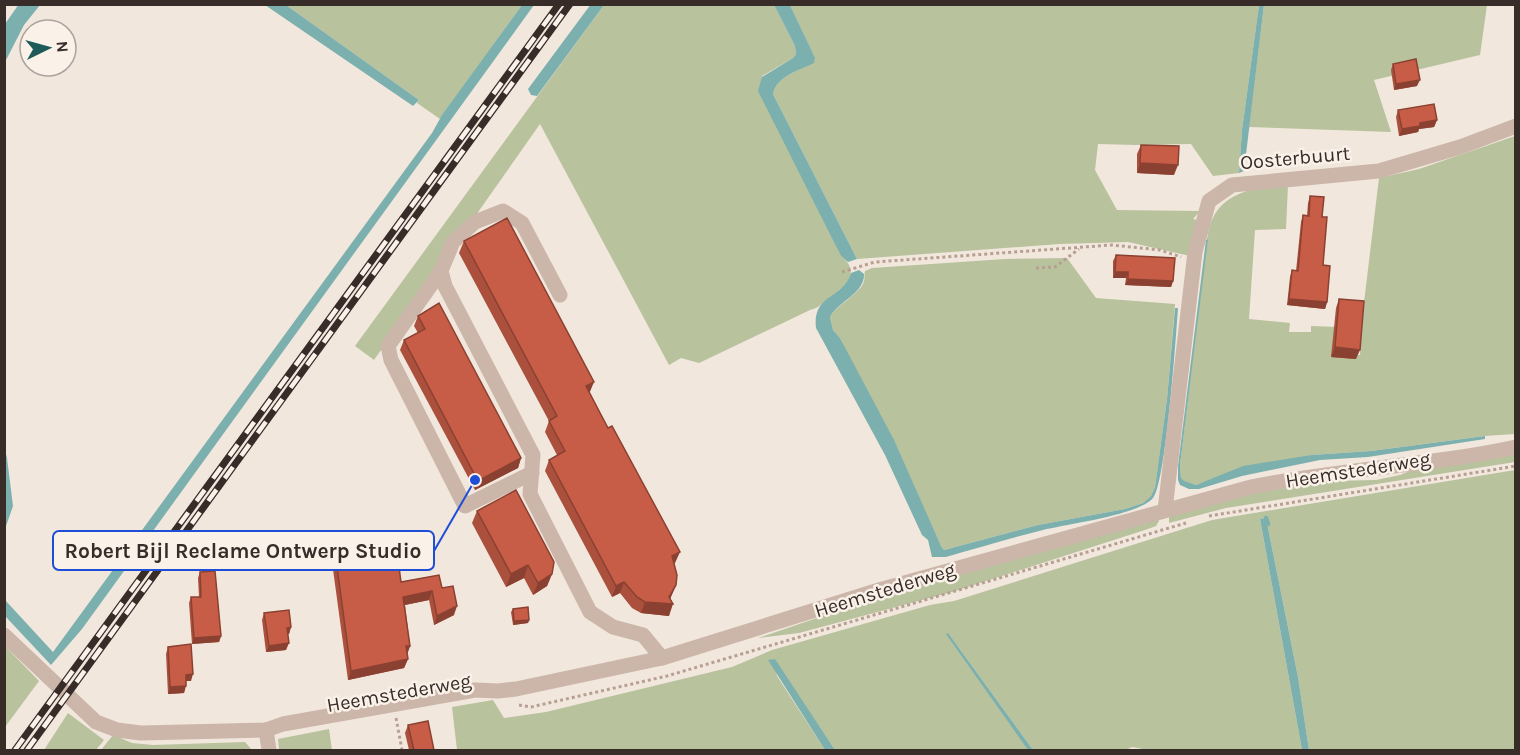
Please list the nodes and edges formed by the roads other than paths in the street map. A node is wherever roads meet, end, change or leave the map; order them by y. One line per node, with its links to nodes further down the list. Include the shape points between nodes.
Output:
1 (1515, 126): 6 (street, Oosterbuurt, via 1379,171 1232,185 1209,201 1194,261)
2 (441, 271): 3 (street, via 453,242 475,222 503,211 522,224); 5 (street, via 445,286 534,455); 5 (street, via 388,346 391,360 465,506)
3 (560, 294)
4 (1515, 447): 6 (street, Heemstederweg, via 1418,464 1292,478)
5 (532, 473): 8 (street, via 530,494 590,612 613,627 643,635)
6 (1165, 510): 8 (street, Heemstederweg, via 879,590)
7 (4, 635): 9 (street, Heemstederweg, via 96,722 117,730)
8 (662, 658): 9 (street, Heemstederweg, via 516,689 475,690 394,708 283,724)
9 (267, 739)

